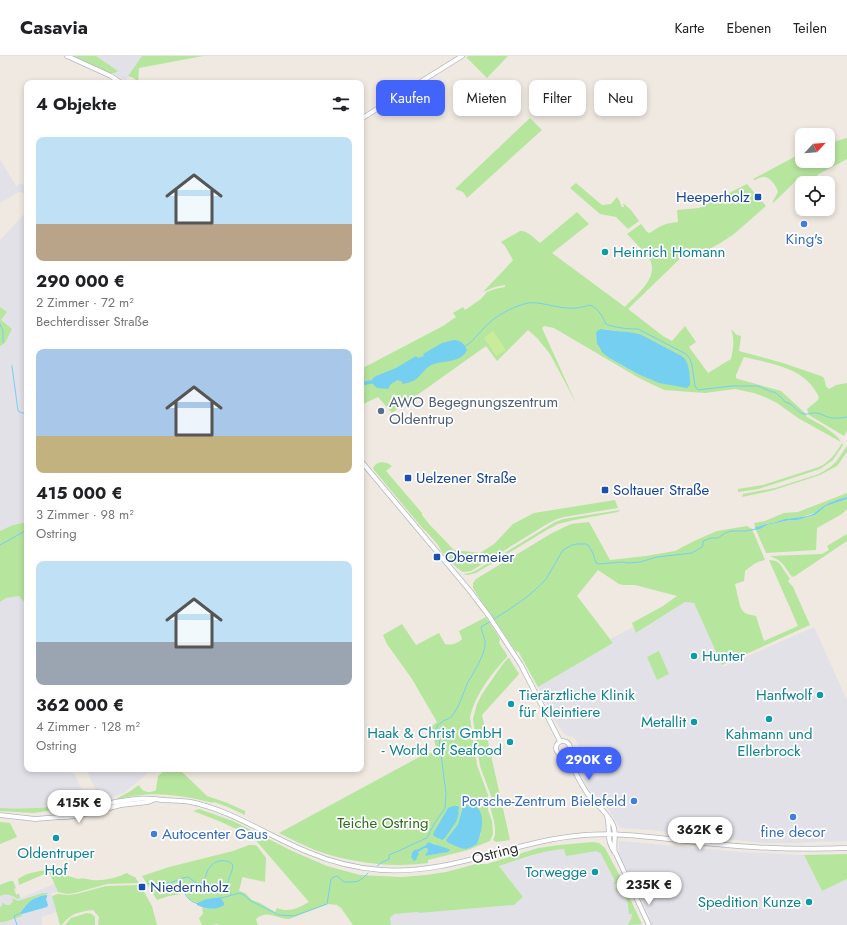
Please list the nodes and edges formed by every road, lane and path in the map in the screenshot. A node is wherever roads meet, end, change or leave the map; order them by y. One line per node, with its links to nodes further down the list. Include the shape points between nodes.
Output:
1 (67, 56): 3 (main road)
2 (462, 56): 4 (main road)
3 (117, 80)
4 (364, 117)
5 (364, 464): 6 (main road, via 489,616 521,665)
6 (560, 741): 7 (main road, via 566,741 570,745); 7 (main road, via 556,745 556,751 561,755)
7 (567, 754): 9 (main road, via 584,789)
8 (0, 816): 10 (main road, Ostring, via 35,819 67,817 156,800 185,801 217,809 321,857 356,867 381,870 430,868 550,839)
9 (607, 816): 10 (main road); 11 (main road, via 613,824)
10 (609, 834): 11 (main road, Ostring); 13 (main road, via 609,845)
11 (614, 834): 12 (main road, Ostring, via 772,849); 13 (main road)
12 (847, 848)
13 (616, 854): 14 (main road)
14 (649, 925)

